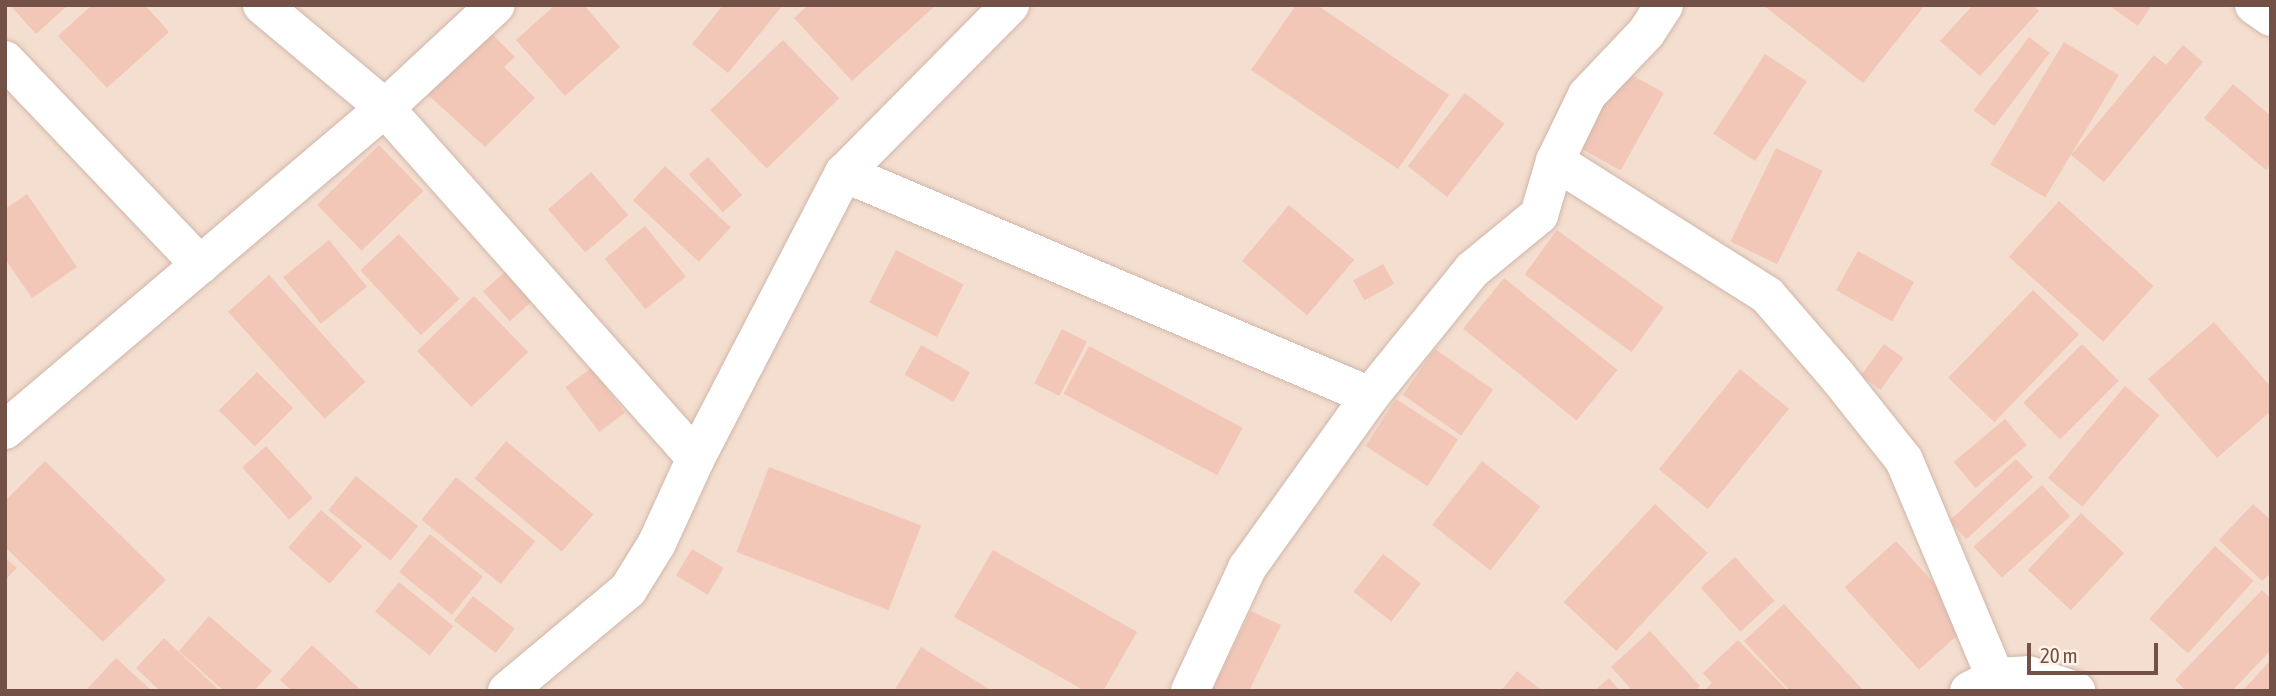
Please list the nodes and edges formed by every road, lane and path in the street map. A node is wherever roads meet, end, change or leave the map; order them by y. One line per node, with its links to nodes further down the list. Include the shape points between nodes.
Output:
1 (262, 5): 8 (street)
2 (496, 5): 8 (street)
3 (1664, 5): 9 (street, via 1646,33 1587,95)
4 (2254, 5): 6 (street)
5 (994, 11): 10 (street)
6 (2271, 17)
7 (5, 60): 11 (street)
8 (385, 108): 11 (street); 14 (street)
9 (1555, 161): 12 (street, via 1539,215 1472,270); 15 (street, via 1767,295 1838,377 1904,460)
10 (844, 173): 12 (street); 14 (street)
11 (200, 265): 13 (street)
12 (1370, 396): 17 (street, via 1247,568)
13 (5, 430)
14 (696, 458): 16 (street, via 657,543 628,590)
15 (1982, 684): 18 (street, via 2028,675)
16 (507, 691)
17 (1190, 691)
18 (2076, 691)

